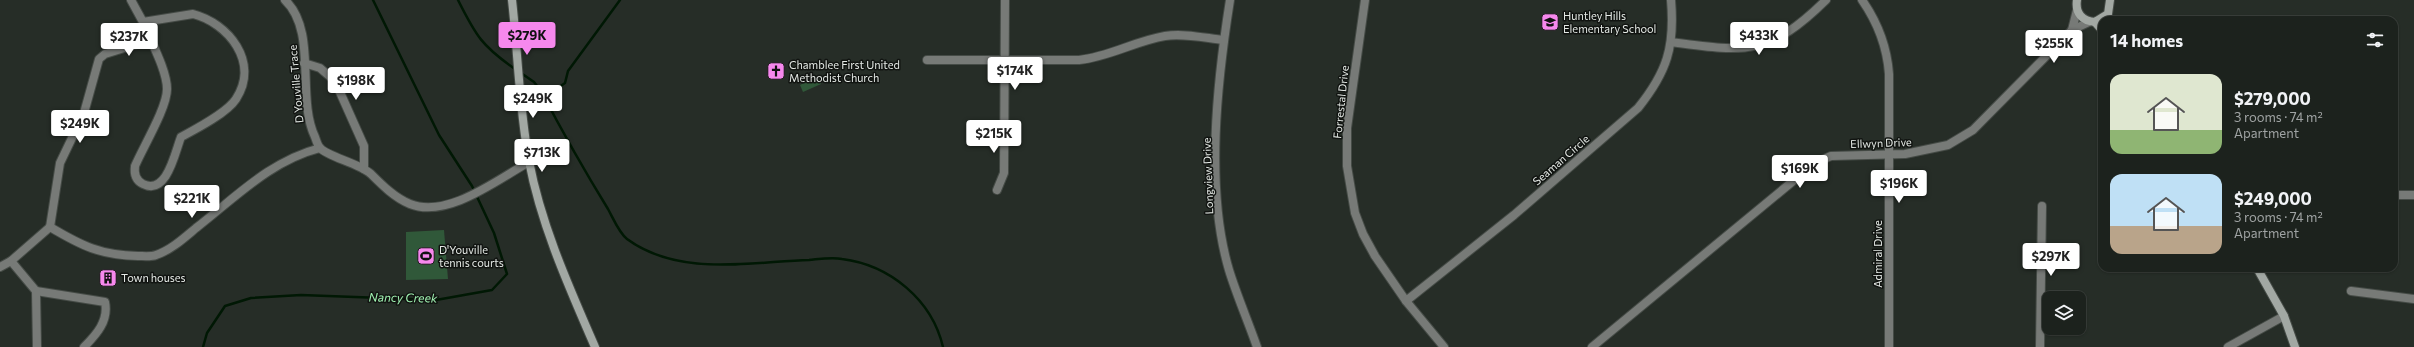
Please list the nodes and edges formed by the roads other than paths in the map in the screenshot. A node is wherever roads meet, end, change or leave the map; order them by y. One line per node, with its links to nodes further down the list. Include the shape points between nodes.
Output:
1 (131, 0): 16 (street)
2 (285, 0): 25 (street, D Youville Trace, via 302,34)
3 (512, 0): 28 (street)
4 (1005, 0): 24 (street)
5 (1230, 0): 21 (street, Longview Drive)
6 (1365, 0): 41 (street, Forrestal Drive, via 1347,128 1350,192 1363,234)
7 (1671, 0): 22 (street, Seaman Circle)
8 (1826, 0): 22 (street, via 1807,19 1784,35 1755,47 1726,49)
9 (1862, 0): 27 (street, Admiral Drive, via 1878,26 1888,62)
10 (2110, 0): 12 (street)
11 (2076, 4): 17 (street, via 2080,16); 19 (street)
12 (2110, 10): 13 (street); 14 (street)
13 (2106, 16)
14 (2111, 16)
15 (2098, 20): 17 (street)
16 (143, 22): 20 (street); 20 (street, via 193,14 206,17 217,24 235,43 242,56 244,68 243,83 236,99 227,109 181,137 169,169 161,182 153,186 138,181 134,173 138,158 164,103 167,89)
17 (2092, 22): 18 (street); 19 (street, Ellwyn Drive)
18 (2098, 27)
19 (2072, 30): 27 (street, Ellwyn Drive, via 1973,130 1948,145 1920,152)
20 (150, 40): 34 (street, via 105,54 99,59 84,113 60,164)
21 (1224, 40): 24 (street, via 1196,36 1167,36 1090,59); 46 (street, Longview Drive, via 1218,92 1217,144 1217,189 1221,231 1229,269)
22 (1671, 42): 41 (street, Seaman Circle, via 1655,87 1638,108 1514,215)
23 (927, 60): 24 (street)
24 (1005, 61): 30 (street, via 1004,173)
25 (304, 63): 26 (street, D Youville Trace, via 311,128); 29 (street, via 320,68 335,81 364,146)
26 (320, 148): 29 (street); 34 (street, via 285,160 251,183 172,247 155,256 102,253 77,243)
27 (1888, 154): 48 (street, Ellwyn Drive, via 1831,156 1815,163); 49 (street, Admiral Drive)
28 (529, 162): 29 (street, via 445,207 410,204 388,190); 45 (street, via 562,268)
29 (364, 169)
30 (997, 190)
31 (2398, 195): 32 (street)
32 (2414, 195)
33 (2042, 206): 50 (street)
34 (50, 227): 35 (street)
35 (10, 261): 36 (street); 38 (street)
36 (0, 267)
37 (2259, 272): 42 (street)
38 (36, 291): 43 (street); 44 (street, via 105,302 106,309 100,330)
39 (2351, 291): 40 (street)
40 (2414, 299)
41 (1406, 301): 47 (street, Forrestal Drive)
42 (2284, 316): 51 (street); 52 (street)
43 (37, 347)
44 (84, 347)
45 (595, 347)
46 (1257, 347)
47 (1444, 347)
48 (1592, 347)
49 (1889, 347)
50 (2040, 347)
51 (2228, 347)
52 (2295, 347)

